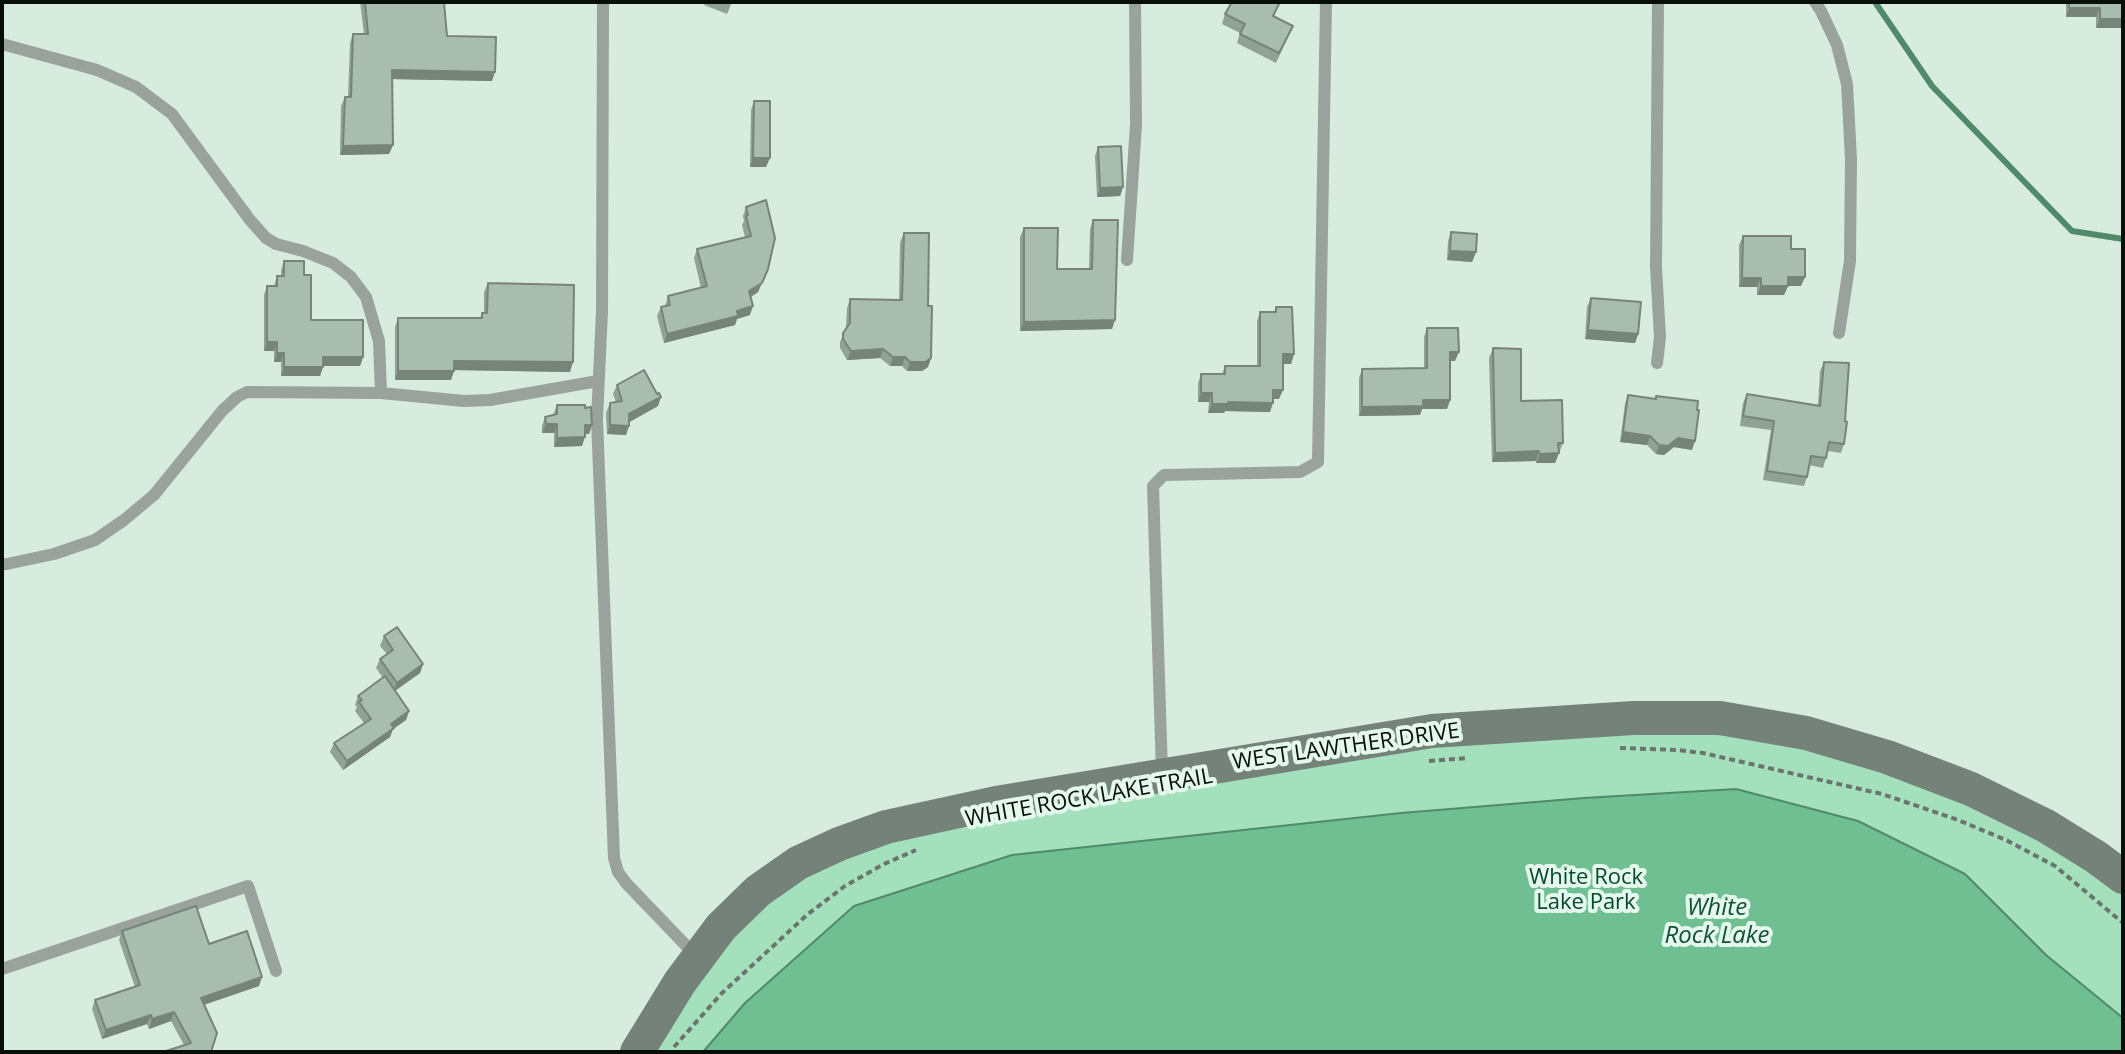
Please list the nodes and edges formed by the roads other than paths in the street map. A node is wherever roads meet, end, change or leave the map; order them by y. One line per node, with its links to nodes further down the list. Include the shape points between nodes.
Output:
1 (603, 2): 10 (lane)
2 (1135, 2): 7 (lane, via 1136,125)
3 (1326, 2): 13 (lane, via 1318,462 1300,472 1164,475 1153,486)
4 (1658, 2): 9 (lane)
5 (1815, 2): 8 (lane, via 1837,45 1847,84 1850,261)
6 (2, 44): 11 (lane, via 97,70 136,87 172,114 266,238 333,263 351,277 366,297 379,341)
7 (1127, 260)
8 (1839, 333)
9 (1657, 363)
10 (598, 381): 11 (lane, via 490,400); 15 (lane, via 614,858 626,883)
11 (381, 393): 12 (lane, via 247,392 222,411 154,495 124,520 95,540)
12 (2, 565)
13 (1162, 775): 14 (street, WEST LAWTHER DRIVE, via 1432,731 1720,718 1806,733 1971,789 2046,826); 15 (street, WEST LAWTHER DRIVE, via 996,803 886,827 839,844 798,863 758,891)
14 (2123, 877)
15 (697, 957): 18 (street, WEST LAWTHER DRIVE)
16 (2, 969): 17 (lane, via 248,886)
17 (276, 971)
18 (637, 1052)

